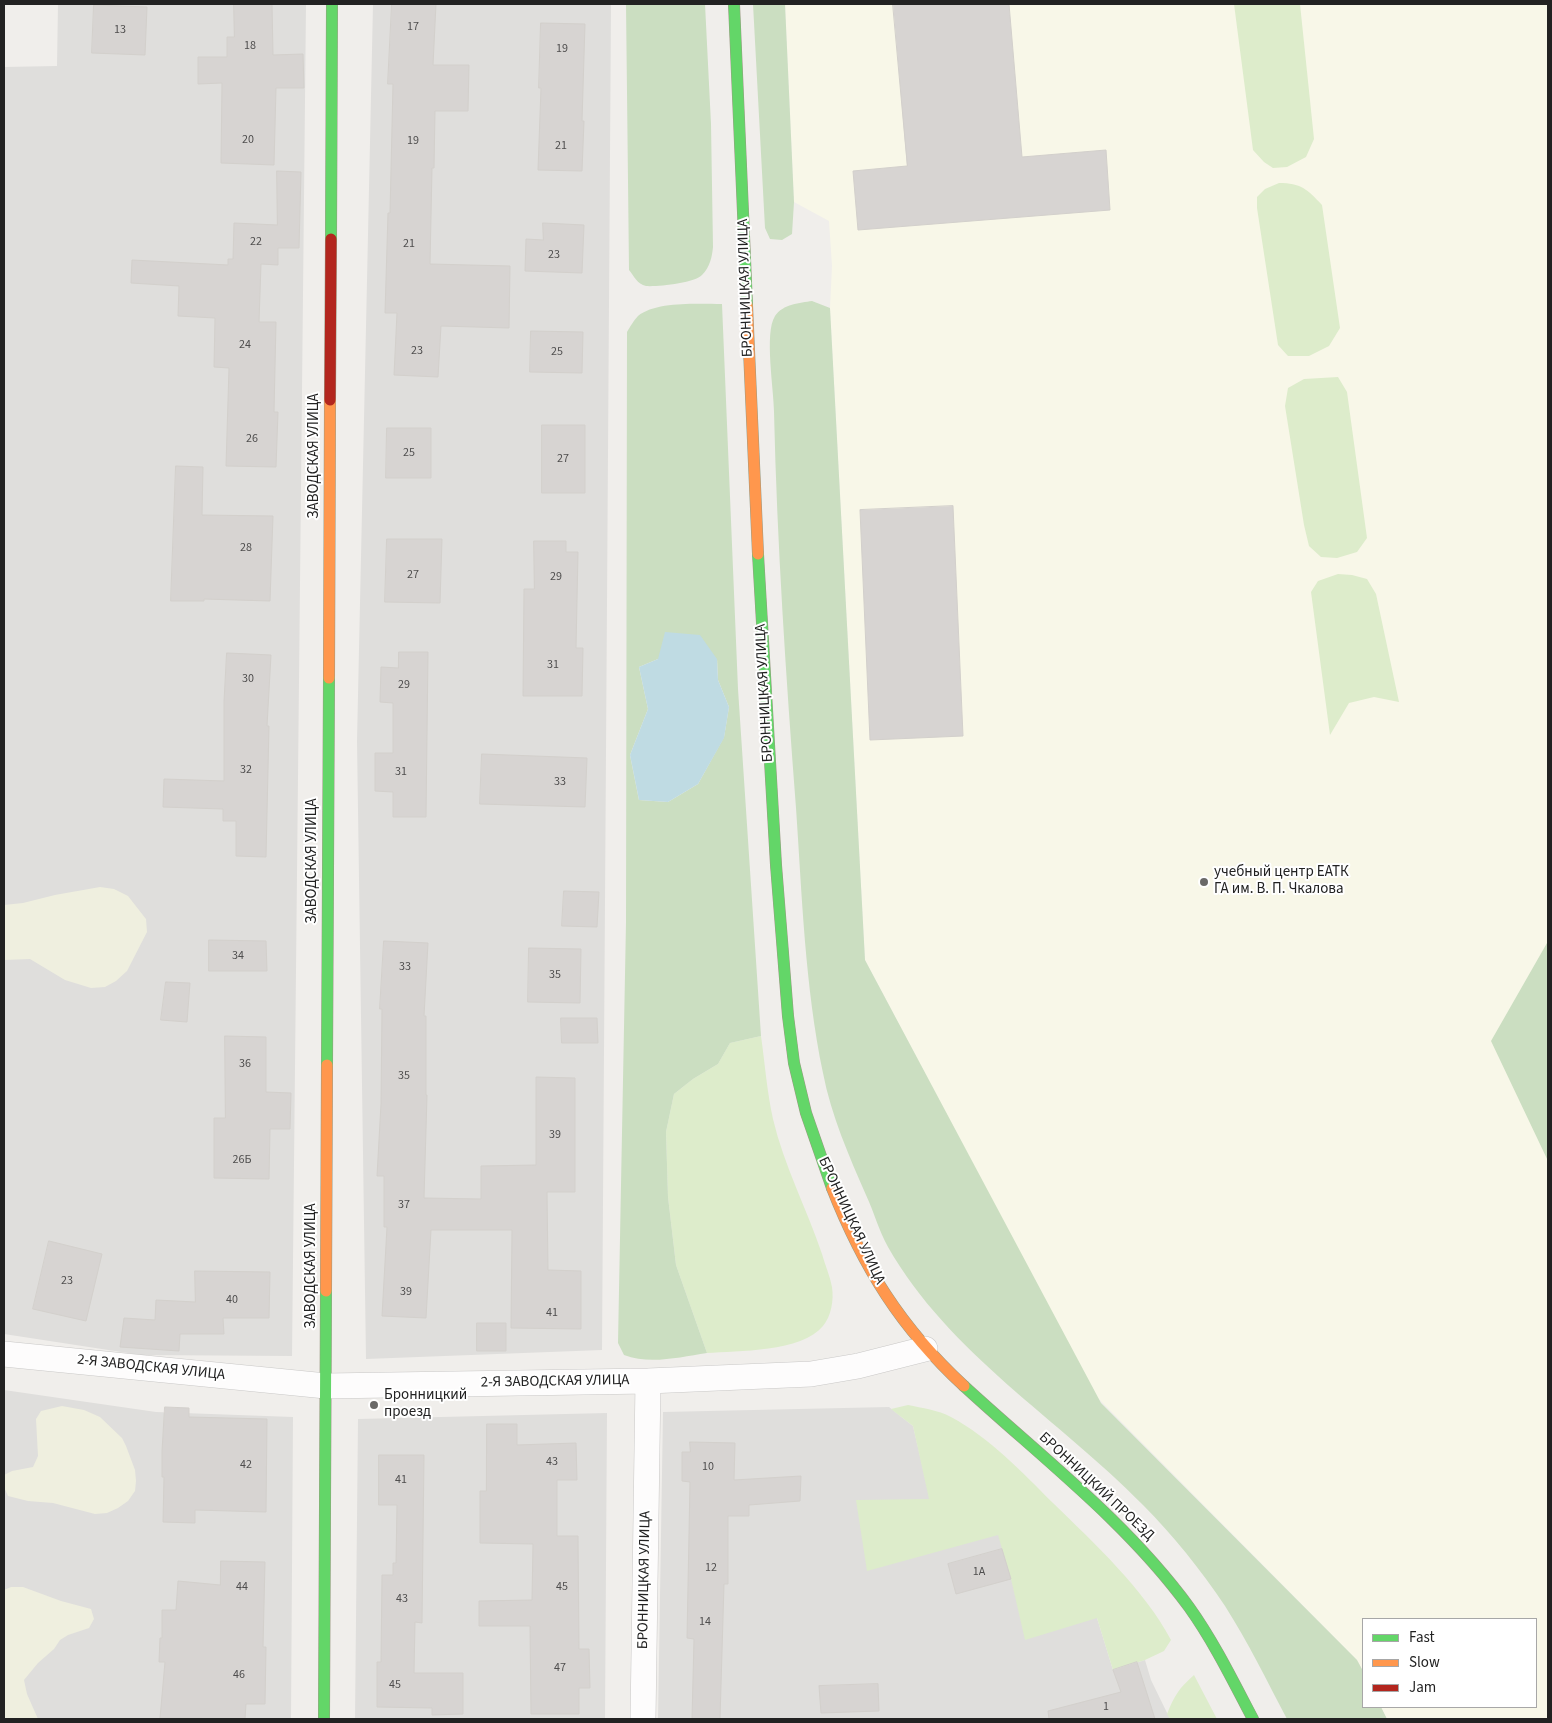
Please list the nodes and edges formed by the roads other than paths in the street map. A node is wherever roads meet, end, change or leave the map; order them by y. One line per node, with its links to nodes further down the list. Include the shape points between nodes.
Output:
1 (332, 4): 6 (main road, ЗАВОДСКАЯ УЛИЦА)
2 (734, 4): 3 (main road, БРОННИЦКАЯ УЛИЦА, via 771,797 789,1032 805,1110 832,1187 888,1299)
3 (926, 1349): 5 (street, 2-Я ЗАВОДСКАЯ УЛИЦА, via 811,1374); 9 (main road, БРОННИЦКИЙ ПРОЕЗД, via 1136,1543 1200,1623)
4 (4, 1354): 6 (street, 2-Я ЗАВОДСКАЯ УЛИЦА)
5 (648, 1381): 6 (street, 2-Я ЗАВОДСКАЯ УЛИЦА); 8 (street, БРОННИЦКАЯ УЛИЦА)
6 (326, 1386): 7 (main road, ЗАВОДСКАЯ УЛИЦА)
7 (324, 1719)
8 (643, 1719)
9 (1253, 1719)

